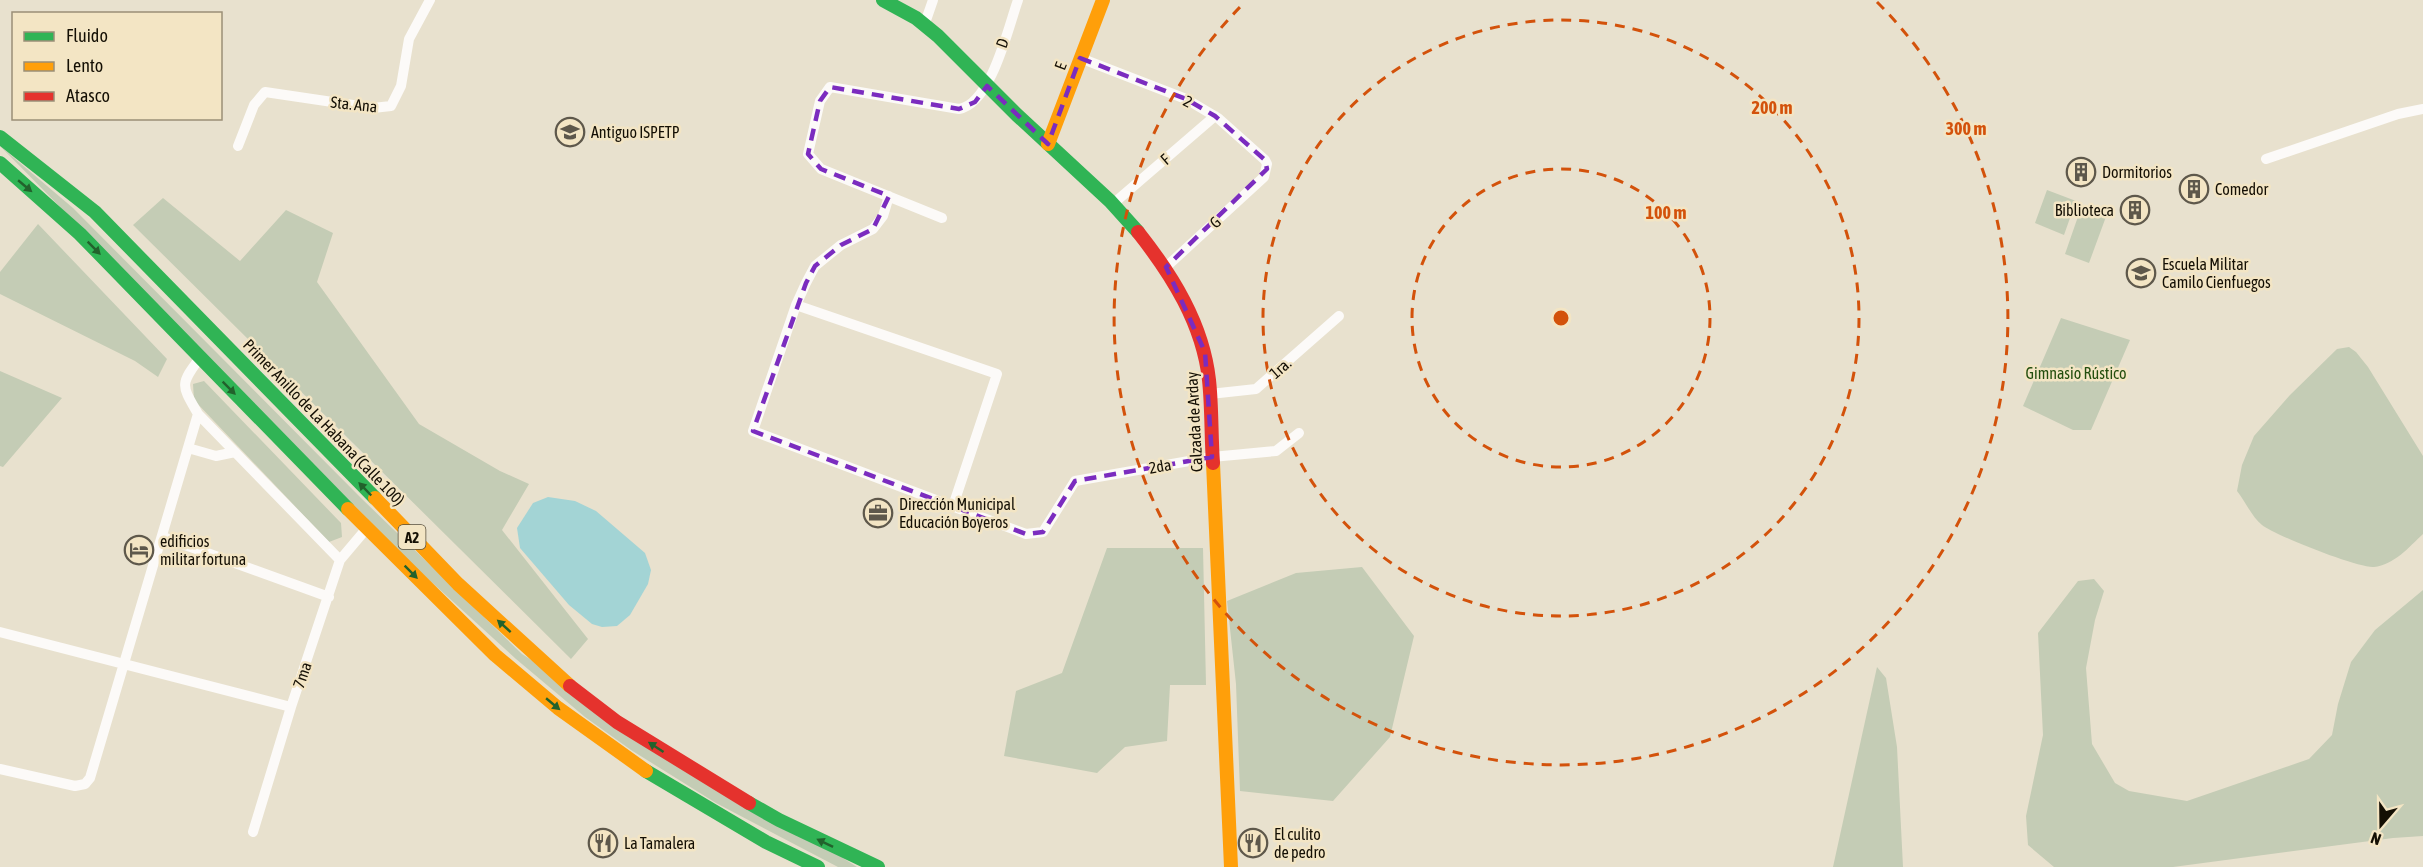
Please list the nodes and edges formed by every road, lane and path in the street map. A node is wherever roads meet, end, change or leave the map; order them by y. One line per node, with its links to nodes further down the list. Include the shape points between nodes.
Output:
1 (430, 0): 13 (street, Sta. Ana, via 409,39 401,87 391,106 373,108 265,92 254,105)
2 (883, 0): 6 (main road, Calzada de Arday)
3 (933, 0): 6 (street)
4 (1018, 0): 8 (street, D)
5 (1103, 0): 7 (main road, E)
6 (925, 23): 8 (main road, Calzada de Arday)
7 (1080, 58): 10 (street, 2, via 1186,99); 12 (main road, E)
8 (987, 86): 12 (main road, Calzada de Arday); 17 (street, via 975,102 959,109 830,87 820,101 808,154 821,169)
9 (2423, 109): 14 (street)
10 (1215, 116): 16 (street, 2, via 1265,159); 18 (street, F)
11 (0, 137): 41 (main road, Primer Anillo de La Habana (Calle 100) / A2, one-way to 11, via 779,820 721,787 617,723 569,685 458,584 94,212)
12 (1047, 144): 18 (main road, Calzada de Arday)
13 (238, 146)
14 (2266, 159)
15 (0, 163): 23 (main road, A2, one-way to 23, via 80,234)
16 (1264, 177): 20 (street, G)
17 (889, 196): 19 (street); 21 (street, via 883,216 873,229 815,266)
18 (1114, 203): 20 (main road, Calzada de Arday)
19 (942, 218)
20 (1166, 267): 24 (main road, Calzada de Arday, via 1205,352)
21 (796, 305): 30 (street, via 753,431); 30 (street, via 998,374)
22 (1339, 316): 24 (street, 1ra., via 1256,389)
23 (200, 358): 25 (street, via 184,388); 31 (main road, A2, one-way to 31)
24 (1210, 394): 29 (main road, Calzada de Arday)
25 (198, 414): 27 (street); 28 (street)
26 (1299, 433): 29 (street, 2da, via 1276,451)
27 (188, 448): 28 (street, via 216,456); 32 (street)
28 (235, 452): 33 (street)
29 (1212, 457): 30 (street, 2da, via 1075,481 1044,532 1026,534); 42 (main road, Calzada de Arday)
30 (953, 506)
31 (367, 528): 33 (street, 7ma); 40 (main road, A2, one-way to 40, via 495,655 577,722 654,777 766,842)
32 (163, 537): 34 (street); 36 (street)
33 (340, 560): 34 (street, 7ma)
34 (328, 597): 37 (street, 7ma)
35 (0, 632): 36 (street)
36 (125, 665): 37 (street); 38 (street, via 88,782 75,786)
37 (291, 707): 39 (street, 7ma)
38 (0, 769)
39 (253, 832)
40 (818, 867)
41 (878, 867)
42 (1232, 867)

